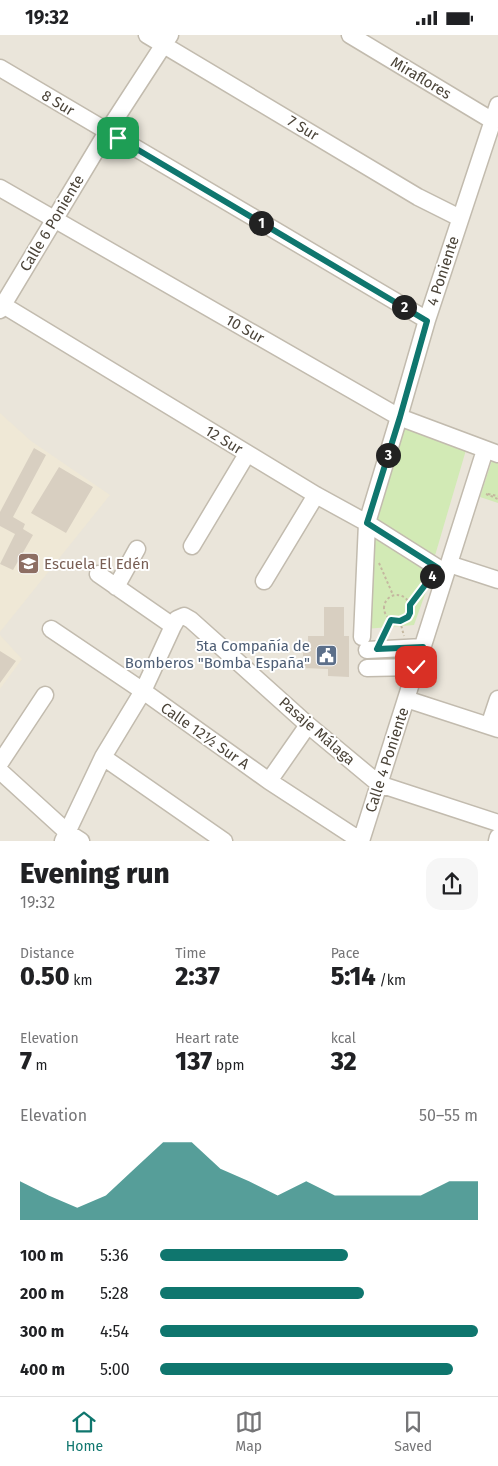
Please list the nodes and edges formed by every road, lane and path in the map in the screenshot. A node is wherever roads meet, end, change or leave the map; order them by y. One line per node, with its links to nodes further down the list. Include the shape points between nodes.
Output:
1 (147, 35): 3 (street, 7 Sur)
2 (350, 35): 6 (street, Miraflores)
3 (167, 40): 7 (street, Calle 6 Poniente); 9 (street, 7 Sur, via 418,197)
4 (0, 68): 7 (street, 8 Sur)
5 (498, 105): 6 (street, 4 Poniente)
6 (493, 121): 9 (street, 4 Poniente)
7 (107, 131): 10 (street, Calle 6 Poniente); 12 (street, 8 Sur)
8 (0, 188): 10 (street, 10 Sur)
9 (460, 218): 12 (street, 4 Poniente)
10 (53, 219): 11 (street, Calle 6 Poniente); 13 (street, 10 Sur)
11 (2, 307): 15 (street, 12 Sur)
12 (427, 321): 13 (street, 4 Poniente)
13 (400, 417): 14 (street, 10 Sur); 17 (street, 4 Poniente)
14 (492, 452): 20 (street, Calle 4 Poniente)
15 (247, 454): 16 (street, 12 Sur); 18 (street)
16 (316, 495): 17 (street, 12 Sur); 23 (street)
17 (367, 523): 20 (street, 12 Sur); 29 (street, 4 Poniente)
18 (192, 546)
19 (137, 549): 24 (street)
20 (445, 568): 22 (street, 12 Sur); 25 (path); 30 (street, Calle 4 Poniente)
21 (98, 574): 24 (street, Pasaje Málaga)
22 (498, 580)
23 (264, 581)
24 (116, 587): 27 (street, Pasaje Málaga)
25 (410, 605): 26 (path, via 410,613 404,620); 26 (path, via 402,595 389,597 384,609)
26 (391, 620): 29 (path)
27 (178, 621): 33 (street); 37 (street, Pasaje Málaga, via 191,620)
28 (51, 629): 33 (street, Calle 12½ Sur A)
29 (369, 645): 30 (street)
30 (423, 647): 31 (street, Calle 4 Poniente)
31 (416, 667): 32 (street); 35 (street, Calle 4 Poniente)
32 (367, 668)
33 (144, 691): 39 (street); 42 (street, Calle 12½ Sur A)
34 (45, 695): 40 (street)
35 (406, 699): 38 (street); 43 (street, Calle 4 Poniente)
36 (498, 699): 38 (street)
37 (308, 725): 42 (street); 43 (street, Pasaje Málaga)
38 (494, 727)
39 (103, 757): 46 (street); 47 (street)
40 (0, 763)
41 (0, 771): 46 (street)
42 (269, 781): 48 (street, Calle 12½ Sur A)
43 (379, 785): 44 (street, Pasaje Málaga); 48 (street, Calle 4 Poniente)
44 (498, 823)
45 (498, 837): 49 (street)
46 (70, 838)
47 (224, 841)
48 (361, 841)
49 (497, 841)

